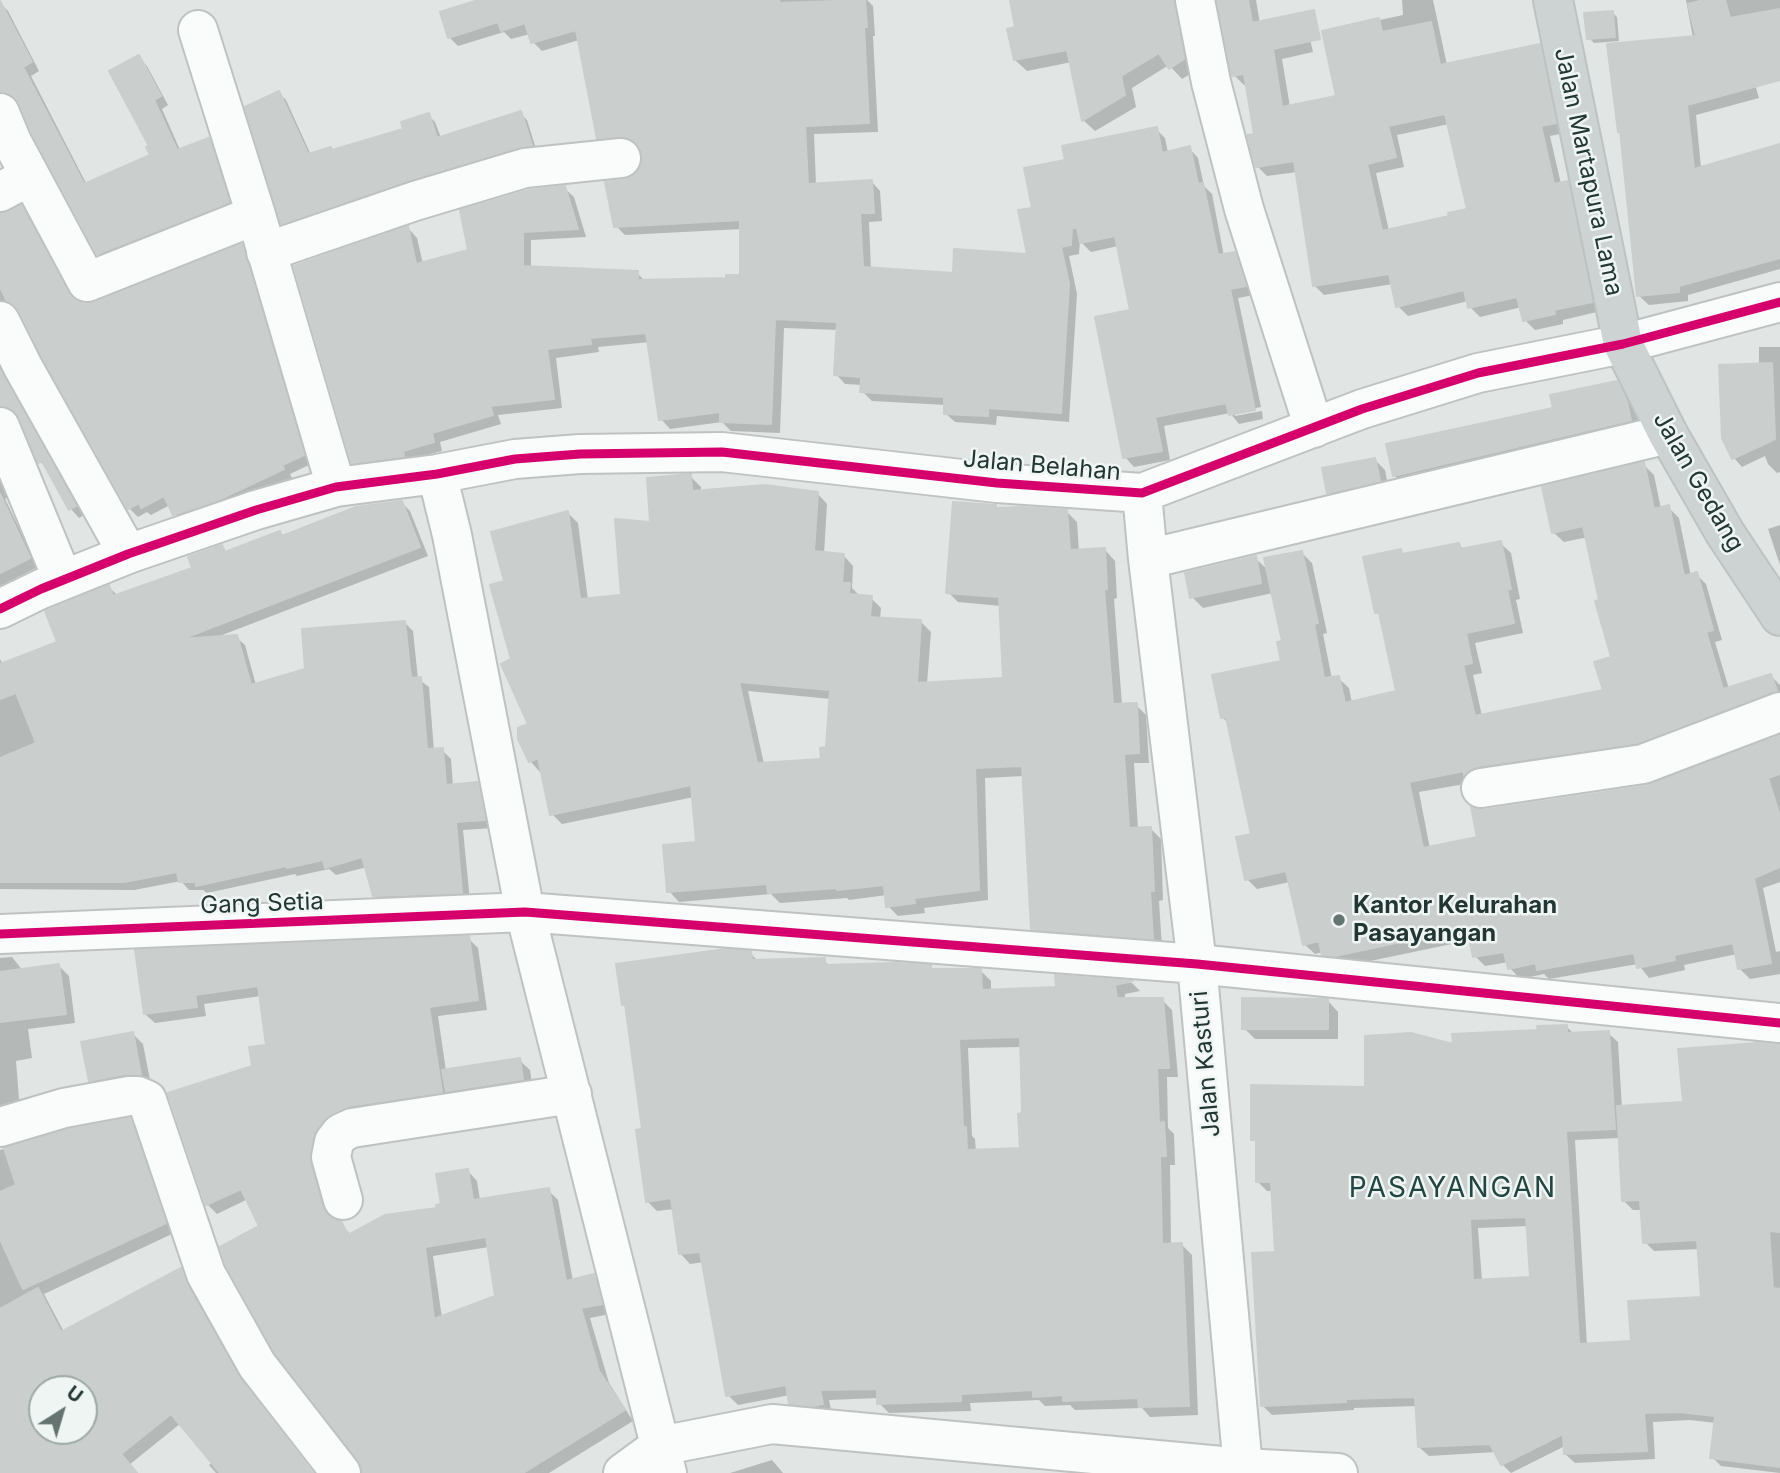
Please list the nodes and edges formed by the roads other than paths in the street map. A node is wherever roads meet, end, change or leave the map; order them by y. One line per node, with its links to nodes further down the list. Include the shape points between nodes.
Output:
1 (1195, 0): 13 (street, via 1244,209)
2 (1553, 0): 11 (main road, Jalan Martapura Lama)
3 (198, 30): 7 (street)
4 (0, 113): 6 (street)
5 (621, 158): 8 (street, via 525,168)
6 (15, 184): 7 (street, via 88,282)
7 (256, 215): 8 (street)
8 (266, 252): 16 (street)
9 (1780, 302): 11 (street, Jalan Belahan)
10 (0, 321): 18 (street)
11 (1623, 344): 13 (street, Jalan Belahan, via 1478,373); 14 (main road, Jalan Gedang)
12 (0, 427): 20 (street)
13 (1314, 428): 17 (street, Jalan Belahan)
14 (1668, 434): 19 (street); 22 (main road, Jalan Gedang)
15 (437, 474): 16 (street, Jalan Belahan); 17 (street, Jalan Belahan, via 515,459 722,452 997,483); 25 (street)
16 (336, 487): 18 (street, Jalan Belahan)
17 (1142, 493): 19 (street, Jalan Kasturi)
18 (128, 554): 20 (street, Jalan Belahan)
19 (1148, 558): 27 (street, Jalan Kasturi)
20 (63, 580): 21 (street, Jalan Belahan)
21 (0, 609)
22 (1780, 616)
23 (1780, 712): 24 (street, via 1643,764)
24 (1481, 789)
25 (526, 912): 26 (street, Gang Setia); 27 (street, Gang Setia); 29 (street)
26 (0, 934)
27 (1197, 964): 28 (street, Gang Setia); 33 (street, Jalan Kasturi)
28 (1780, 1023)
29 (572, 1094): 31 (street, via 341,1133 331,1157); 32 (street)
30 (0, 1127): 34 (street, via 64,1108 129,1096 147,1100 206,1273 257,1365)
31 (343, 1200)
32 (664, 1460): 33 (street, via 772,1424); 35 (street)
33 (1243, 1468): 36 (street)
34 (341, 1473)
35 (623, 1473)
36 (1338, 1473)

